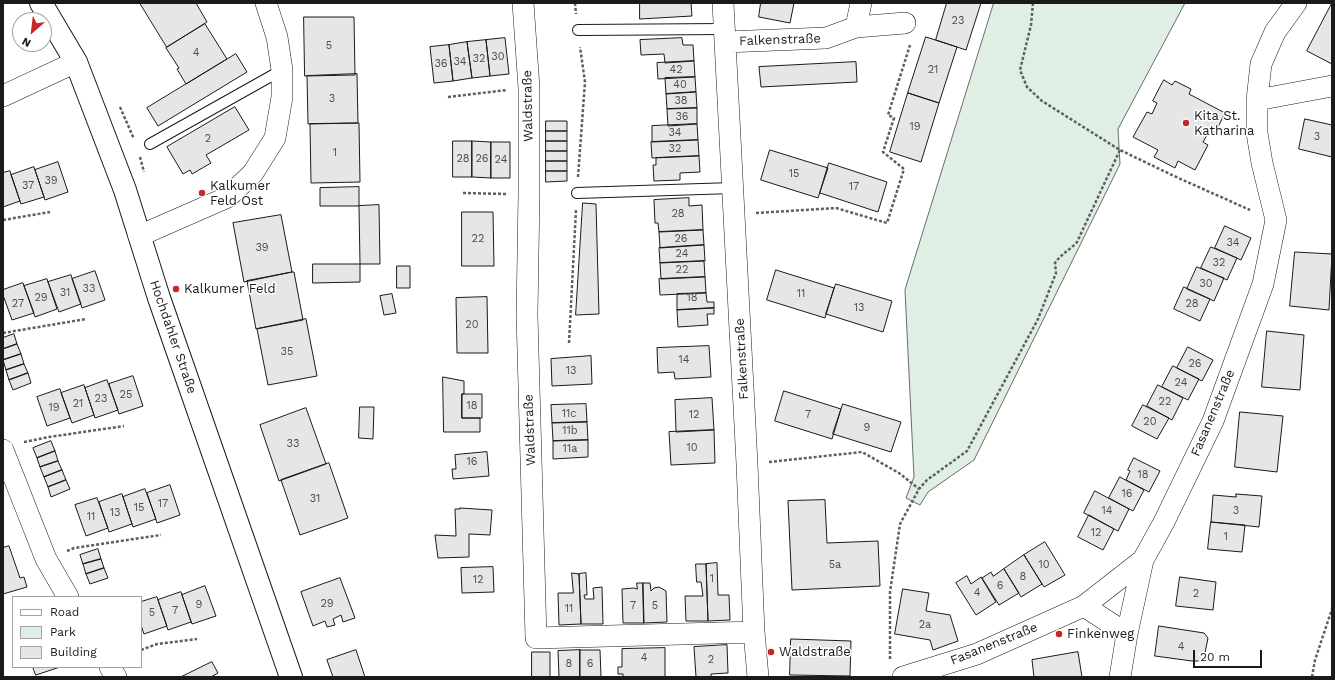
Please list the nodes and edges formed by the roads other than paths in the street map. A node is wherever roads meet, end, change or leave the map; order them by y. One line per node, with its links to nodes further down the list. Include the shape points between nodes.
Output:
1 (41, 3): 11 (main road, Hochdahler Straße)
2 (266, 3): 12 (street, via 277,37)
3 (523, 3): 24 (street, Waldstraße, via 529,88 527,315 536,638)
4 (723, 3): 10 (street, Falkenstraße)
5 (861, 3): 8 (street)
6 (1296, 3): 15 (street, Fasanenstraße, via 1275,32 1261,64)
7 (905, 23): 8 (street, Falkenstraße)
8 (856, 27): 10 (street, Falkenstraße, via 826,38)
9 (578, 30): 10 (lane)
10 (725, 35): 17 (street, Falkenstraße)
11 (76, 62): 14 (street); 19 (main road, Hochdahler Straße, via 126,190)
12 (282, 70): 16 (lane); 19 (street, via 282,97 275,138 253,172 228,197)
13 (1332, 86): 15 (street)
14 (3, 96)
15 (1257, 100): 21 (street, Fasanenstraße, via 1256,133 1276,220 1263,284 1213,421)
16 (150, 144)
17 (733, 188): 18 (lane); 24 (street, Falkenstraße)
18 (577, 193)
19 (139, 236): 29 (main road, Hochdahler Straße)
20 (12, 446): 22 (street, via 46,559)
21 (1143, 560): 23 (street, Fasanenstraße); 25 (street)
22 (67, 596)
23 (1084, 606): 25 (street); 27 (street, Fasanenstraße, via 977,654)
24 (754, 632): 30 (street, Falkenstraße)
25 (1127, 634): 31 (street)
26 (111, 668): 28 (street)
27 (896, 669)
28 (116, 677)
29 (291, 677)
30 (758, 677)
31 (1120, 677)

